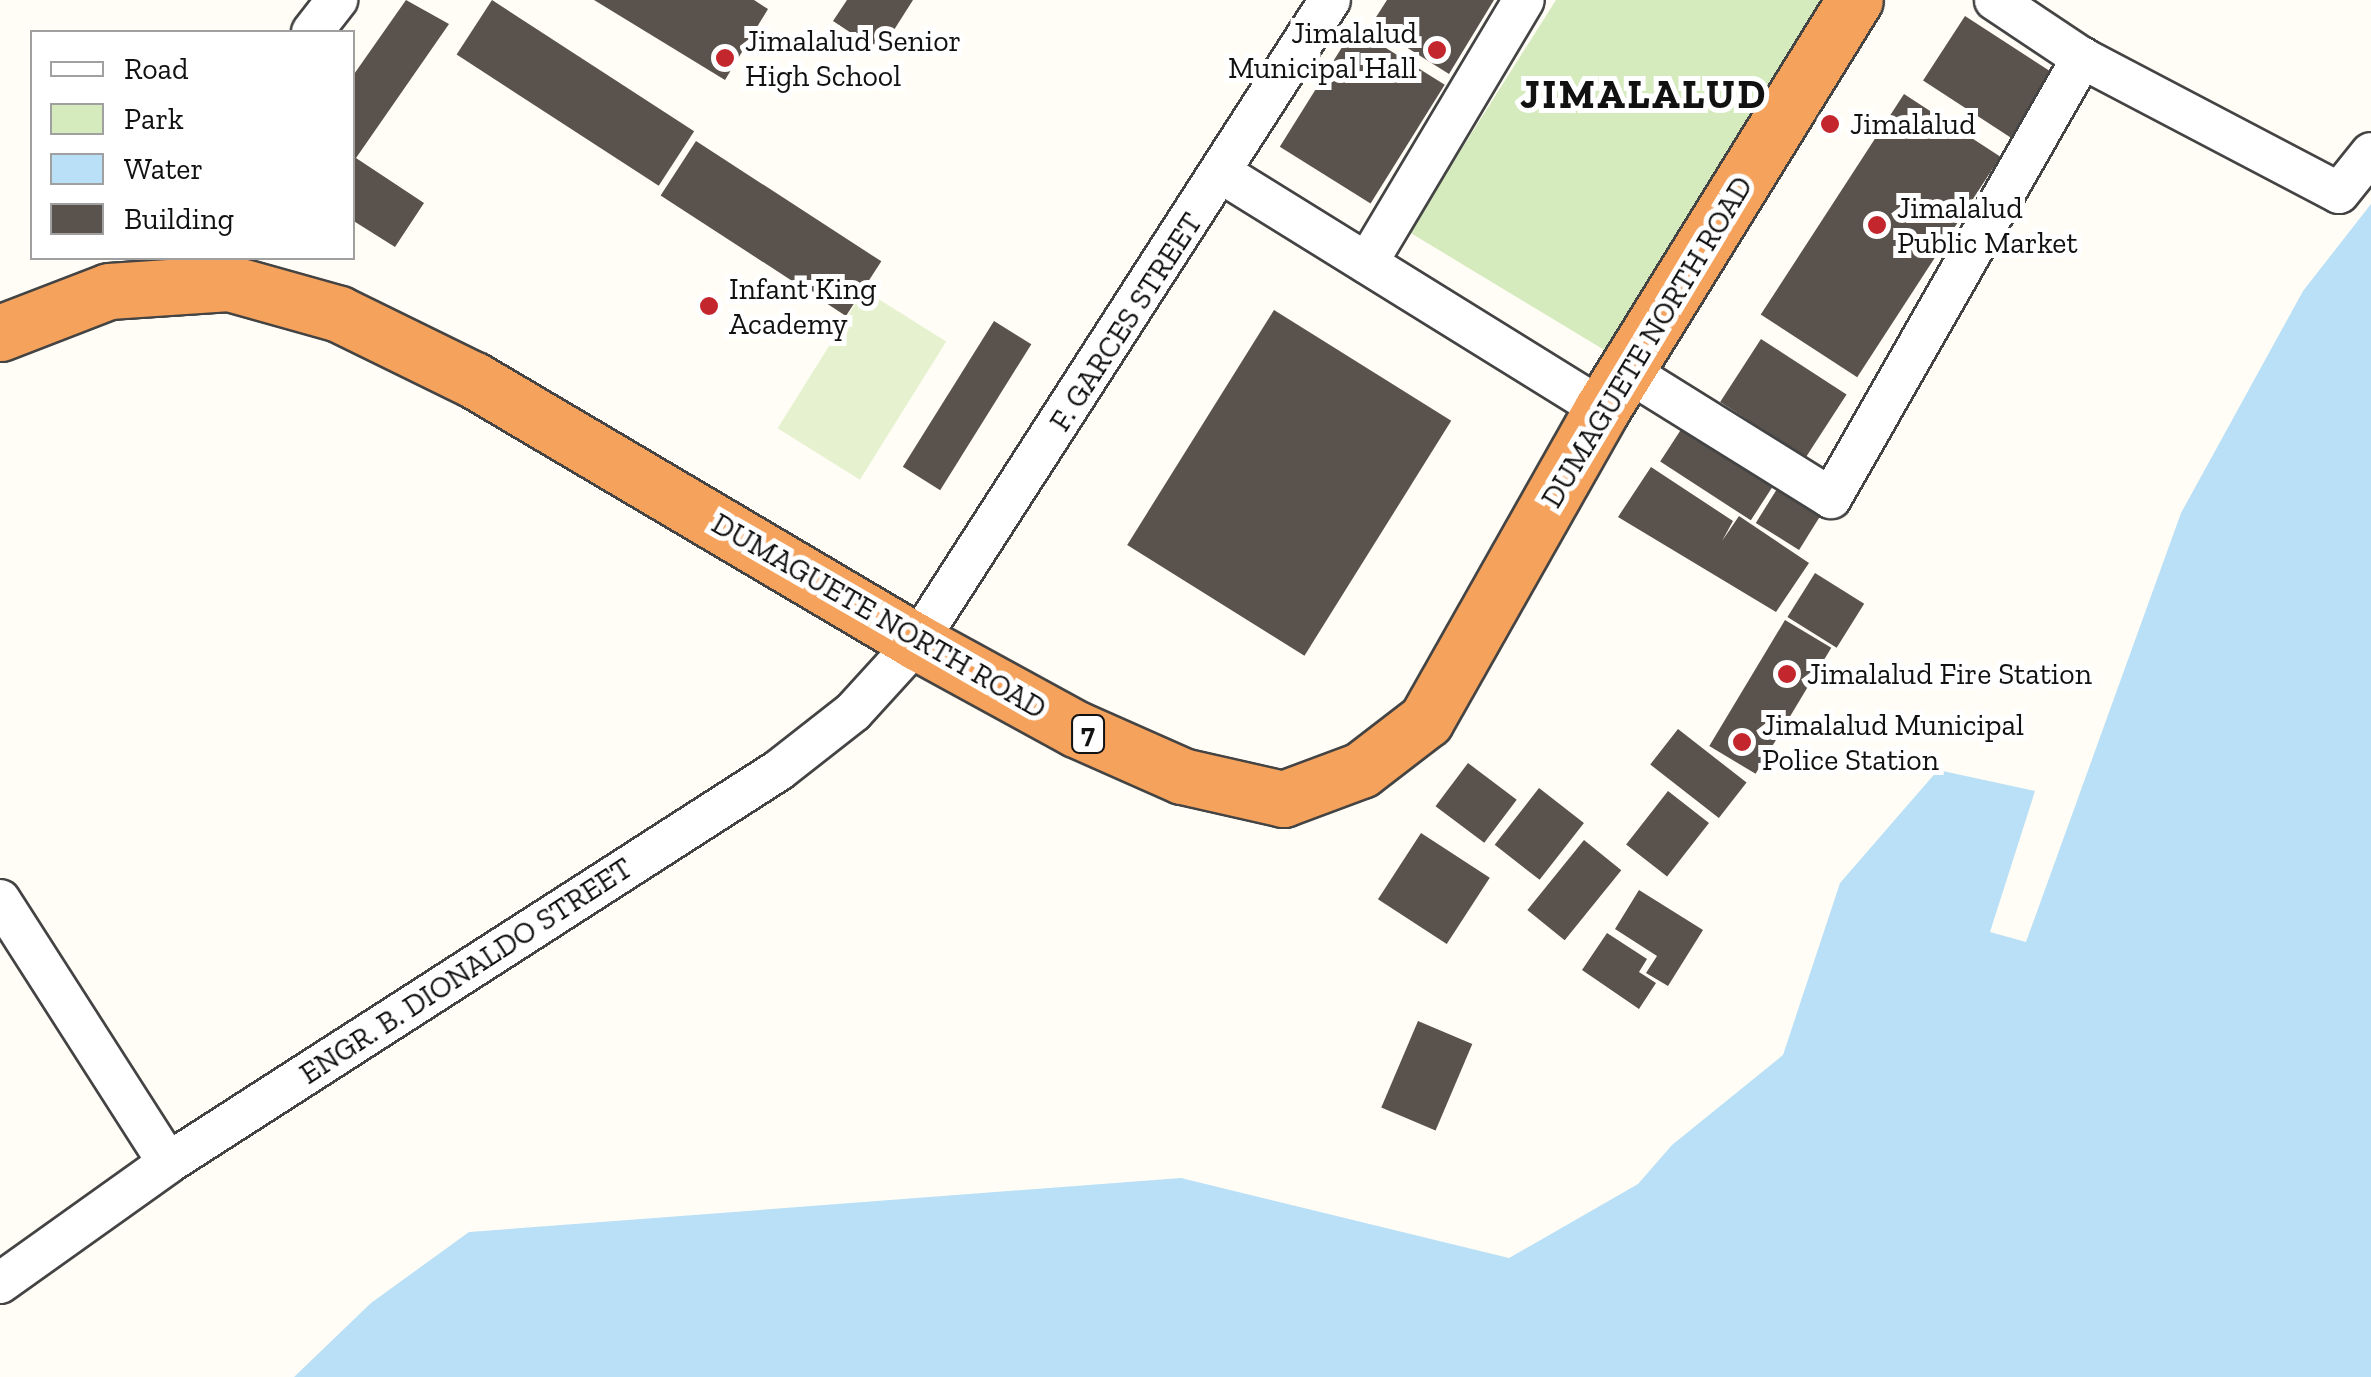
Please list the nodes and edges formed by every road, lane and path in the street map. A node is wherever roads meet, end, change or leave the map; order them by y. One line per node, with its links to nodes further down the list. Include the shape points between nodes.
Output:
1 (337, 0): 6 (street)
2 (1330, 0): 9 (street, F. GARCES STREET)
3 (1524, 0): 10 (street)
4 (1855, 0): 13 (highway, DUMAGUETE NORTH ROAD / 7)
5 (1995, 0): 7 (street)
6 (314, 30)
7 (2082, 58): 8 (street, via 2338,194); 13 (street, via 1832,498)
8 (2371, 154)
9 (1223, 174): 10 (street); 14 (street, F. GARCES STREET)
10 (1367, 264): 13 (street)
11 (122, 274): 12 (highway, DUMAGUETE NORTH ROAD / 7); 14 (highway, DUMAGUETE NORTH ROAD / 7, via 229,283 339,314 474,380)
12 (0, 333)
13 (1614, 390): 14 (highway, DUMAGUETE NORTH ROAD / 7, via 1426,720 1361,770 1282,799 1182,776 1076,729)
14 (917, 642): 16 (street, ENGR. B. DIONALDO STREET, via 853,712 780,770)
15 (0, 900): 16 (street)
16 (168, 1163): 17 (street, ENGR. B. DIONALDO STREET)
17 (0, 1284)

